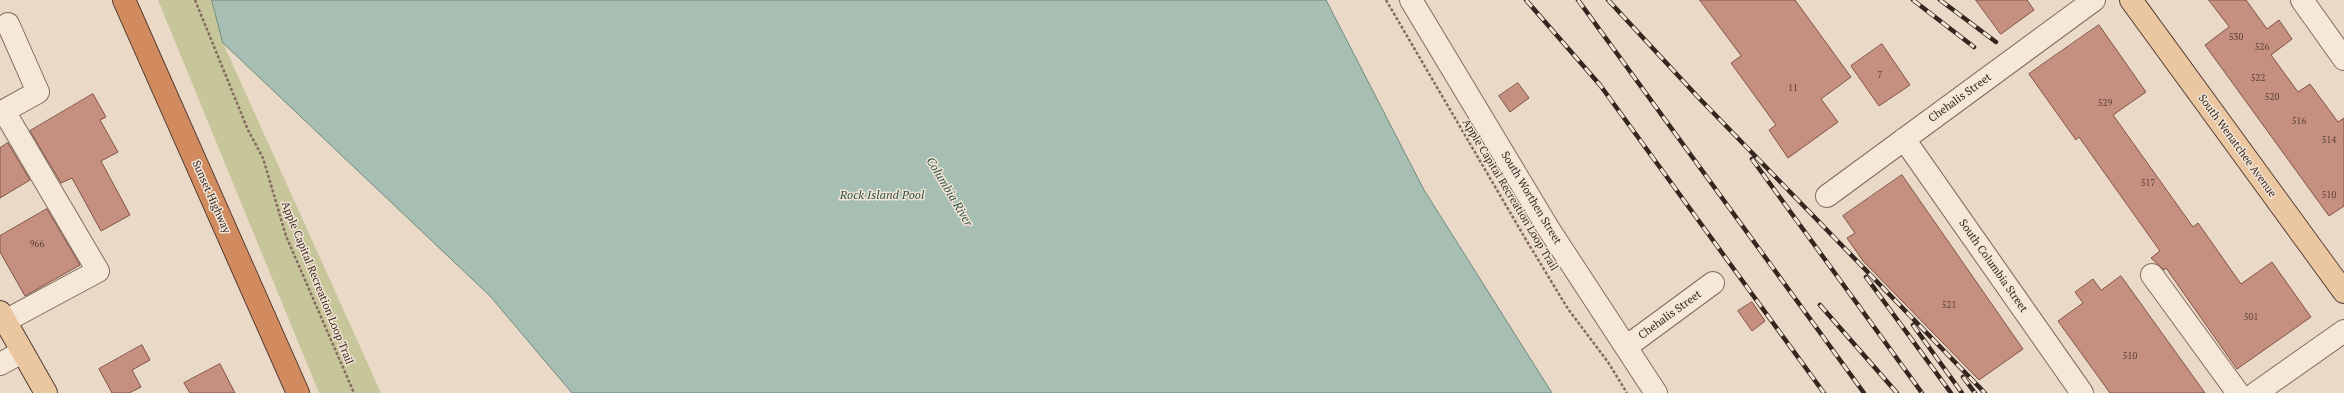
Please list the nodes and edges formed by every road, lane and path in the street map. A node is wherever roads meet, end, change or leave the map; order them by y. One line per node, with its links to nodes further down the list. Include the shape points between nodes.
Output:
1 (124, 0): 23 (highway, Sunset Highway)
2 (195, 0): 24 (path, Apple Capital Recreation Loop Trail, via 240,110 263,158 286,236)
3 (1386, 0): 25 (path, Apple Capital Recreation Loop Trail, via 1560,296)
4 (1411, 0): 18 (street, South Worthen Street, via 1548,228)
5 (2094, 0): 11 (street, Chehalis Street)
6 (2131, 0): 15 (main road, South Wenatchee Avenue)
7 (2302, 0): 9 (street)
8 (8, 24): 10 (street, via 38,92)
9 (2344, 59)
10 (2, 112): 16 (street, via 98,271)
11 (1904, 139): 12 (street, Chehalis Street); 27 (street, South Columbia Street)
12 (1827, 196)
13 (2152, 275): 28 (street)
14 (1713, 283): 18 (street, Chehalis Street)
15 (2344, 292)
16 (3, 317): 19 (main road)
17 (2344, 331): 21 (street)
18 (1626, 347): 26 (street, South Worthen Street)
19 (22, 352): 20 (street); 22 (main road)
20 (0, 364)
21 (2264, 391)
22 (46, 393)
23 (298, 393)
24 (354, 393)
25 (1627, 393)
26 (1656, 393)
27 (2082, 393)
28 (2238, 393)

